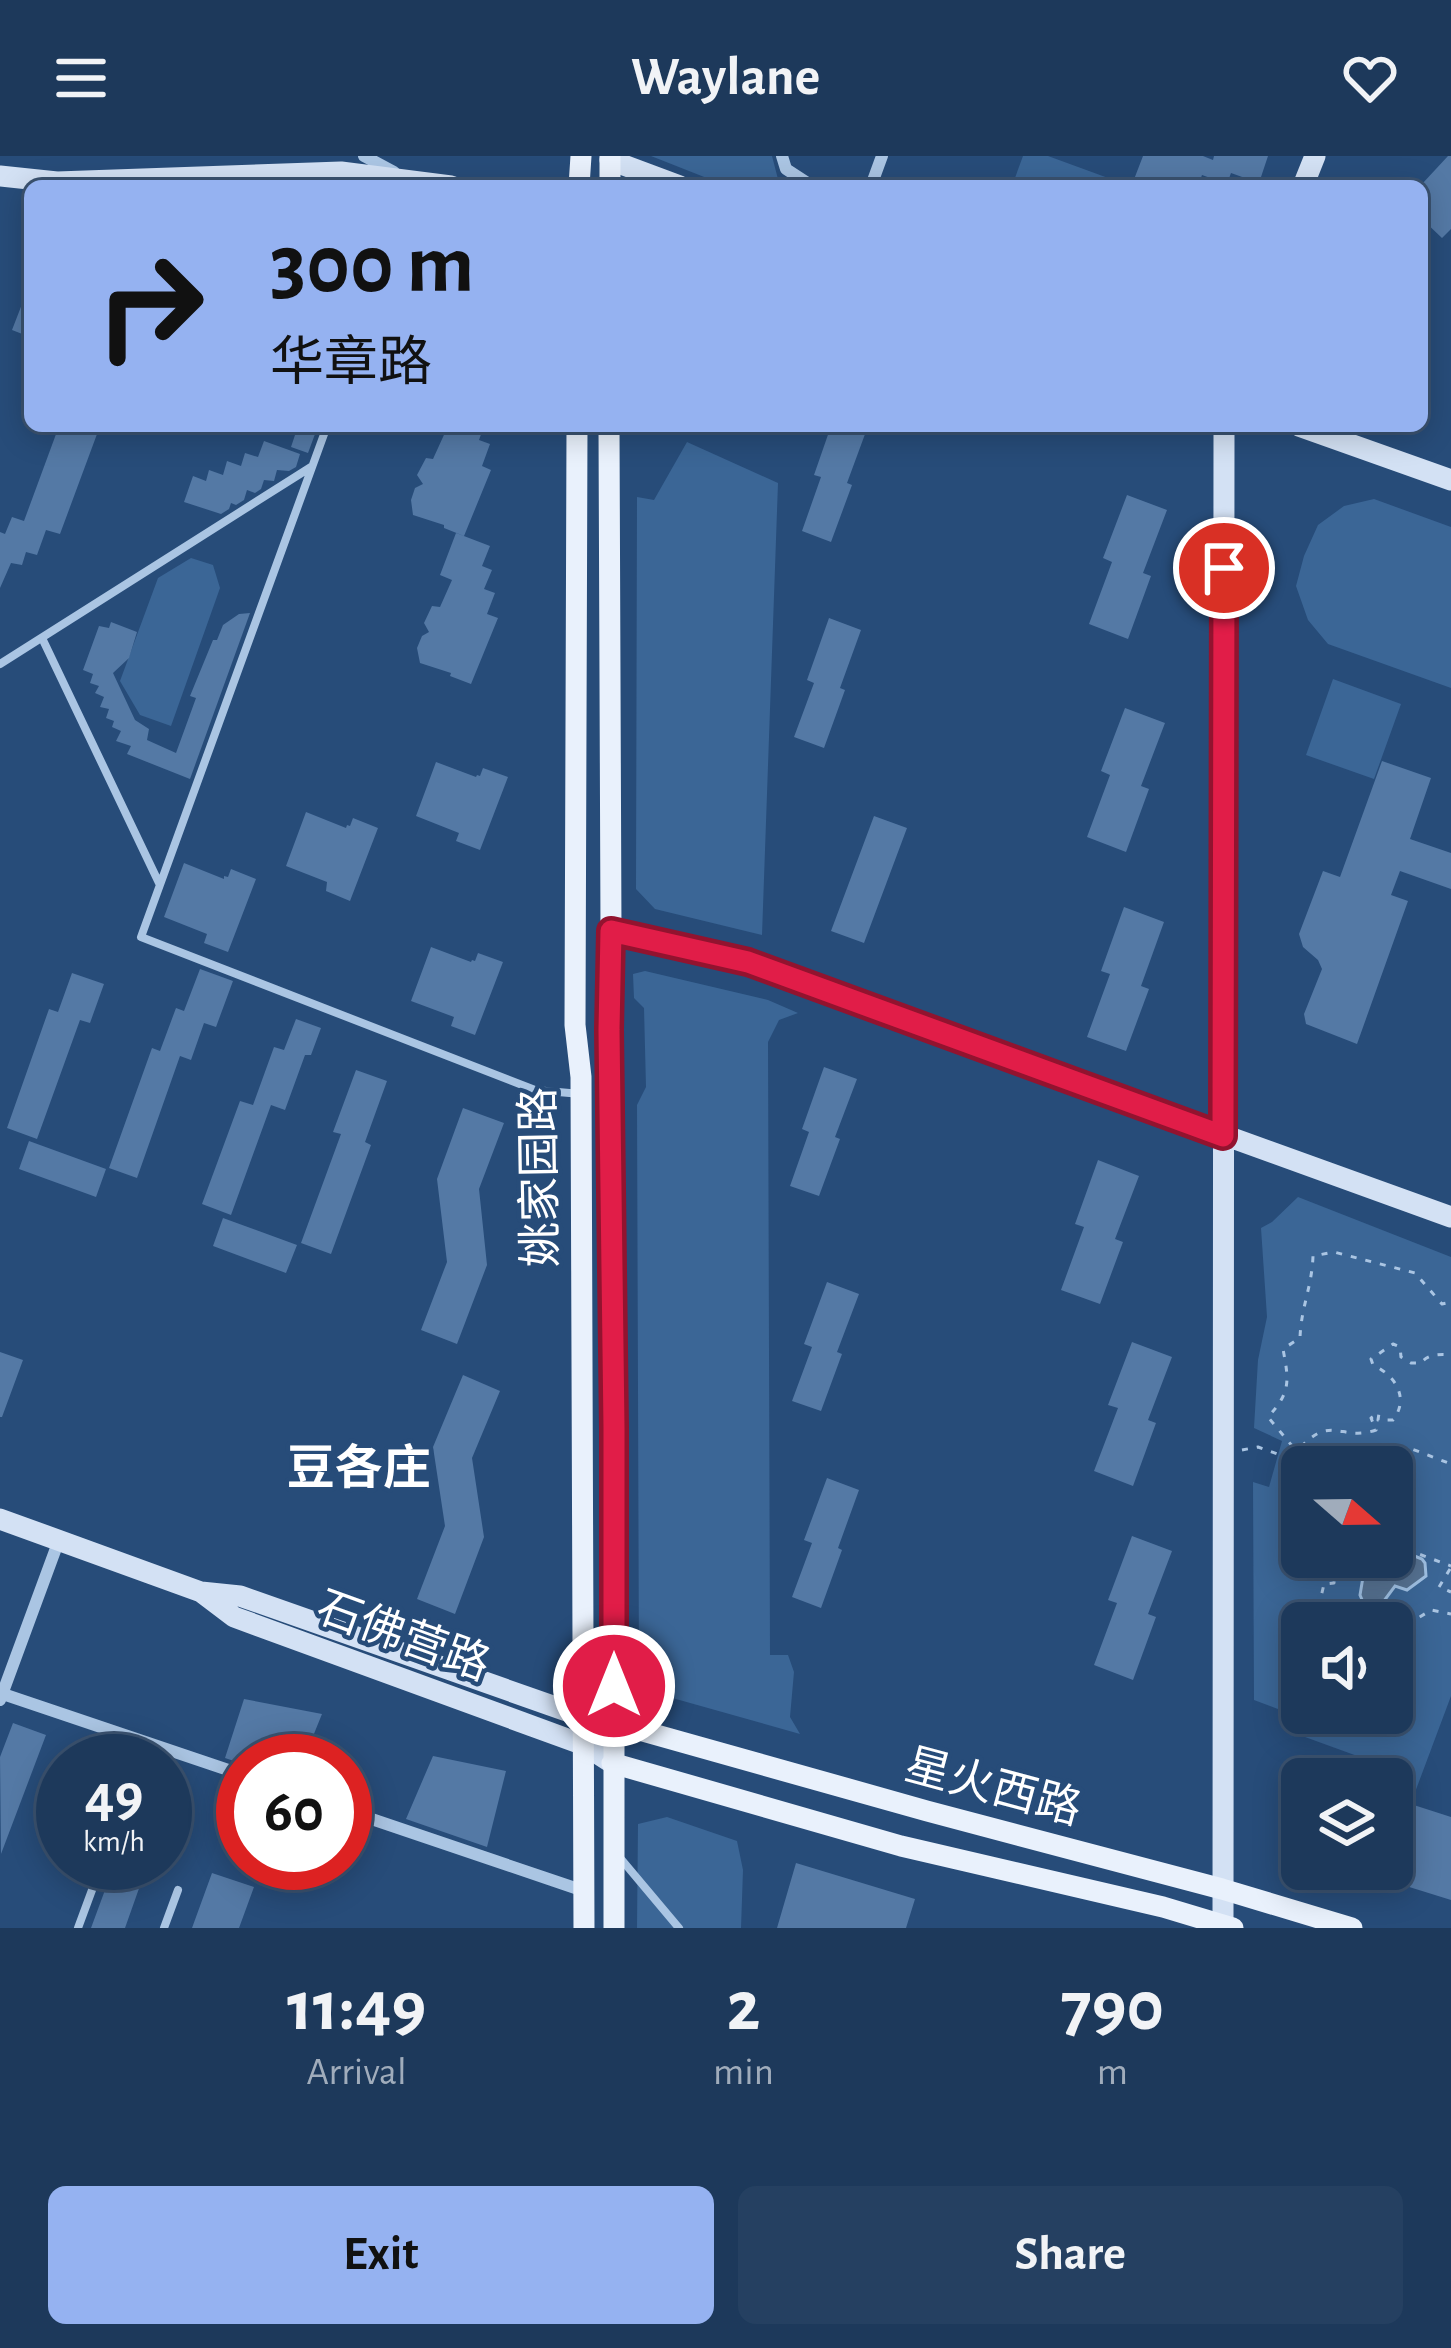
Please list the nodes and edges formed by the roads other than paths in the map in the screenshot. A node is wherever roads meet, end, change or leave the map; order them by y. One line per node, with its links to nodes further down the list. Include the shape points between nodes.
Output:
1 (364, 156): 8 (street)
2 (782, 156): 10 (street)
3 (610, 158): 9 (street)
4 (0, 176): 5 (street)
5 (38, 180)
6 (114, 180): 7 (street, via 341,172)
7 (393, 180)
8 (407, 180)
9 (665, 180)
10 (803, 180)
11 (325, 432): 16 (lane)
12 (577, 432): 22 (main road, 姚家园路)
13 (609, 432): 21 (main road, 姚家园路)
14 (1224, 432): 23 (street)
15 (1316, 432): 17 (street)
16 (312, 467): 18 (lane); 20 (lane)
17 (1451, 480)
18 (42, 638): 19 (lane); 20 (lane)
19 (0, 664)
20 (160, 884): 22 (lane, via 141,937 536,1090)
21 (611, 931): 23 (street, via 748,962); 30 (main road, 姚家园路)
22 (581, 1094): 29 (main road, 姚家园路)
23 (1223, 1136): 24 (street); 36 (street)
24 (1451, 1217)
25 (0, 1519): 26 (street, 石佛营路)
26 (58, 1540): 27 (street, 石佛营路); 28 (street)
27 (200, 1592): 29 (street, 石佛营路, via 240,1596); 32 (street, 石佛营路, via 234,1617)
28 (1, 1697): 31 (street)
29 (584, 1718): 30 (street, 石佛营路); 32 (main road, 姚家园路)
30 (614, 1723): 33 (main road, 姚家园路); 36 (main road, 星火西路)
31 (120, 1734)
32 (584, 1745): 33 (street, 石佛营路); 39 (main road, 姚家园路)
33 (612, 1763): 35 (main road, 姚家园路); 40 (main road, 星火西路)
34 (372, 1819): 39 (street)
35 (612, 1849): 44 (main road, 姚家园路); 45 (lane)
36 (1222, 1889): 40 (street); 46 (main road, 星火西路)
37 (92, 1890): 41 (lane)
38 (178, 1890): 42 (lane)
39 (584, 1891): 43 (main road, 姚家园路)
40 (1225, 1927)
41 (78, 1928)
42 (164, 1928)
43 (584, 1928)
44 (614, 1928)
45 (679, 1928)
46 (1352, 1928)

